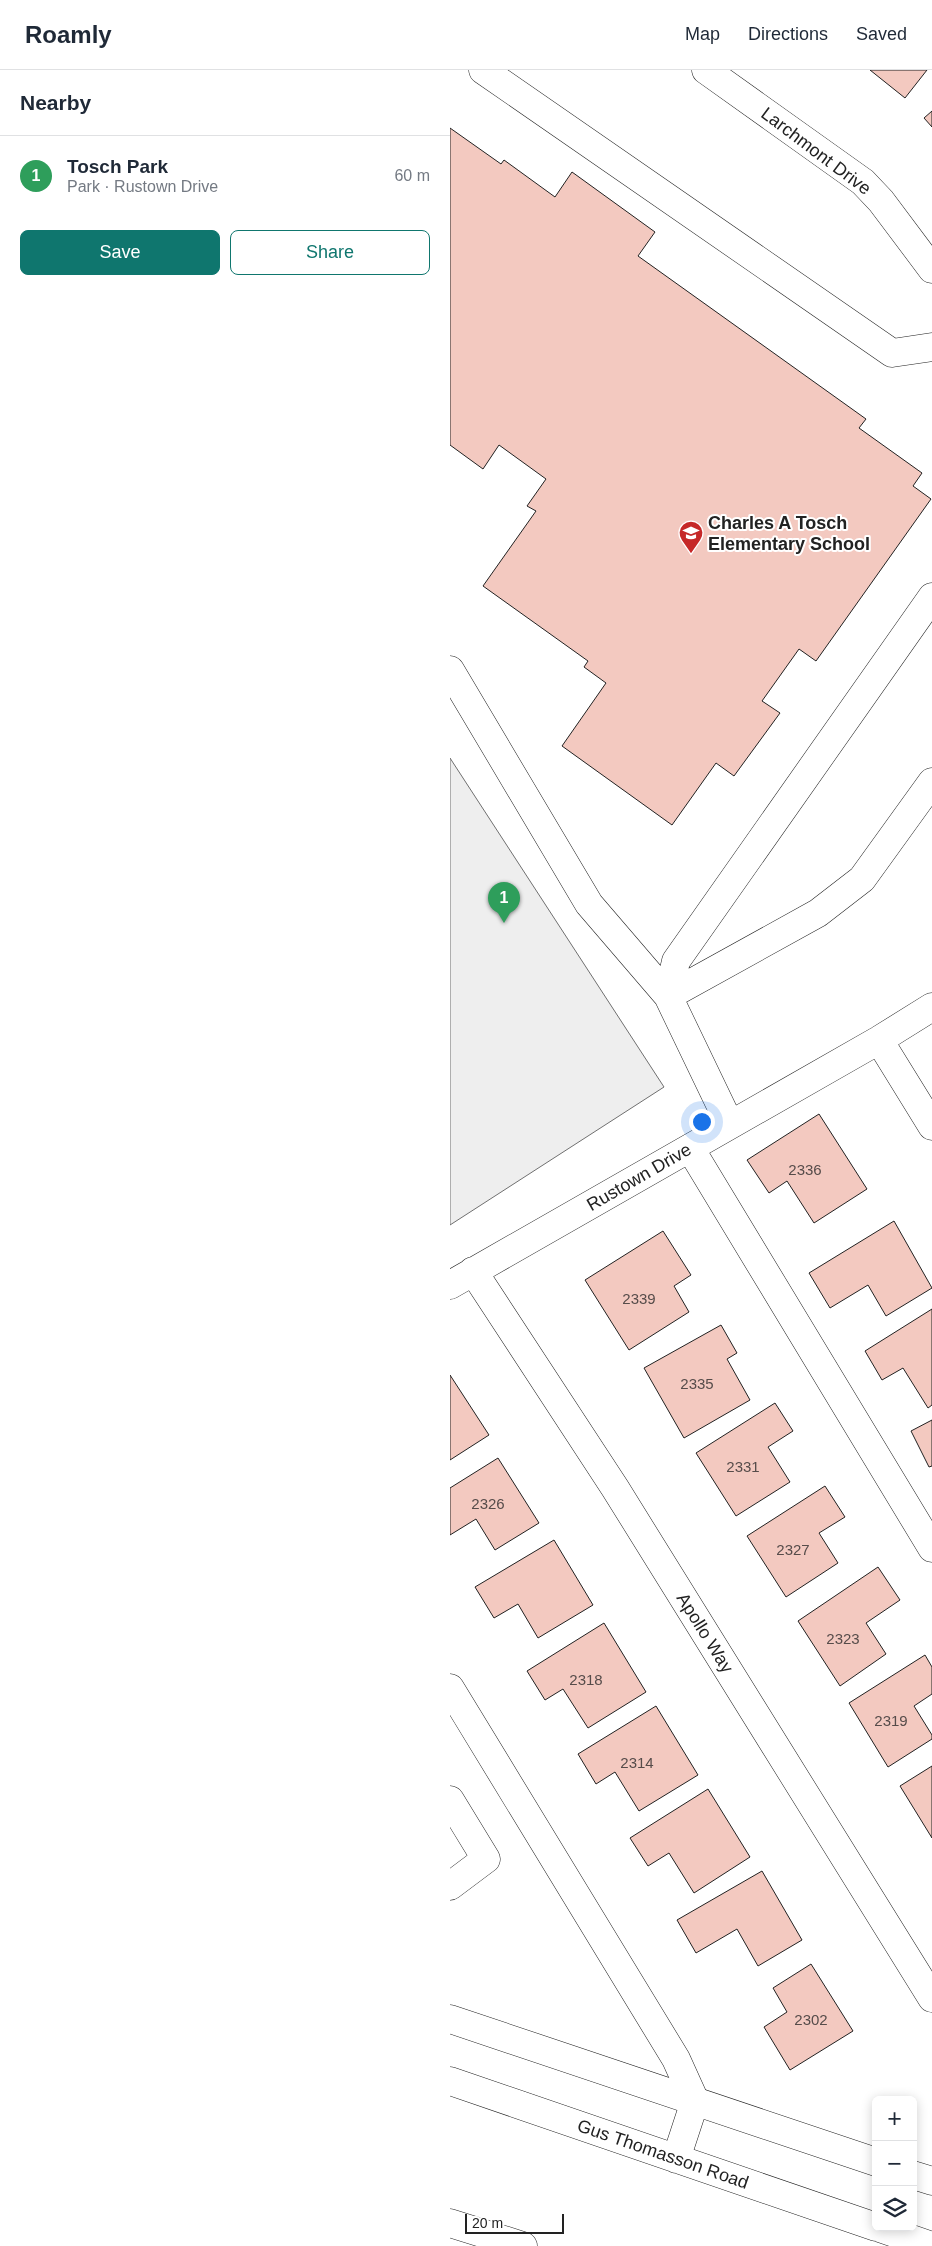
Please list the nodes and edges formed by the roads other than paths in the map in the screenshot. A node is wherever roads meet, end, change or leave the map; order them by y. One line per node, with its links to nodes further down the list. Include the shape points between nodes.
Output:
1 (483, 70): 4 (street, via 892,353)
2 (706, 70): 3 (street, Larchmont Drive, via 863,182)
3 (932, 269)
4 (932, 347)
5 (932, 597): 8 (street, via 676,961)
6 (450, 670): 8 (street, via 589,904)
7 (932, 782): 8 (street, via 862,879 818,913)
8 (668, 996): 11 (street)
9 (932, 1007): 10 (street, Rustown Drive)
10 (879, 1040): 11 (street, Rustown Drive); 12 (street)
11 (730, 1125): 13 (street, Rustown Drive)
12 (932, 1126)
13 (690, 1148): 14 (street, Rustown Drive); 16 (street)
14 (473, 1271): 15 (street, Rustown Drive); 20 (street, Apollo Way, via 615,1488)
15 (450, 1286)
16 (932, 1548)
17 (450, 1688): 23 (street, via 676,2059)
18 (450, 1800): 19 (street, via 486,1860)
19 (450, 1886)
20 (932, 1998)
21 (450, 2019): 23 (street)
22 (451, 2083): 24 (street, Gus Thomasson Road)
23 (695, 2101): 24 (street); 25 (street)
24 (676, 2159): 29 (street, Gus Thomasson Road)
25 (872, 2161)
26 (917, 2175): 27 (street)
27 (932, 2181)
28 (450, 2223): 31 (street)
29 (872, 2226)
30 (888, 2231): 32 (street, Gus Thomasson Road)
31 (523, 2246)
32 (932, 2246)

